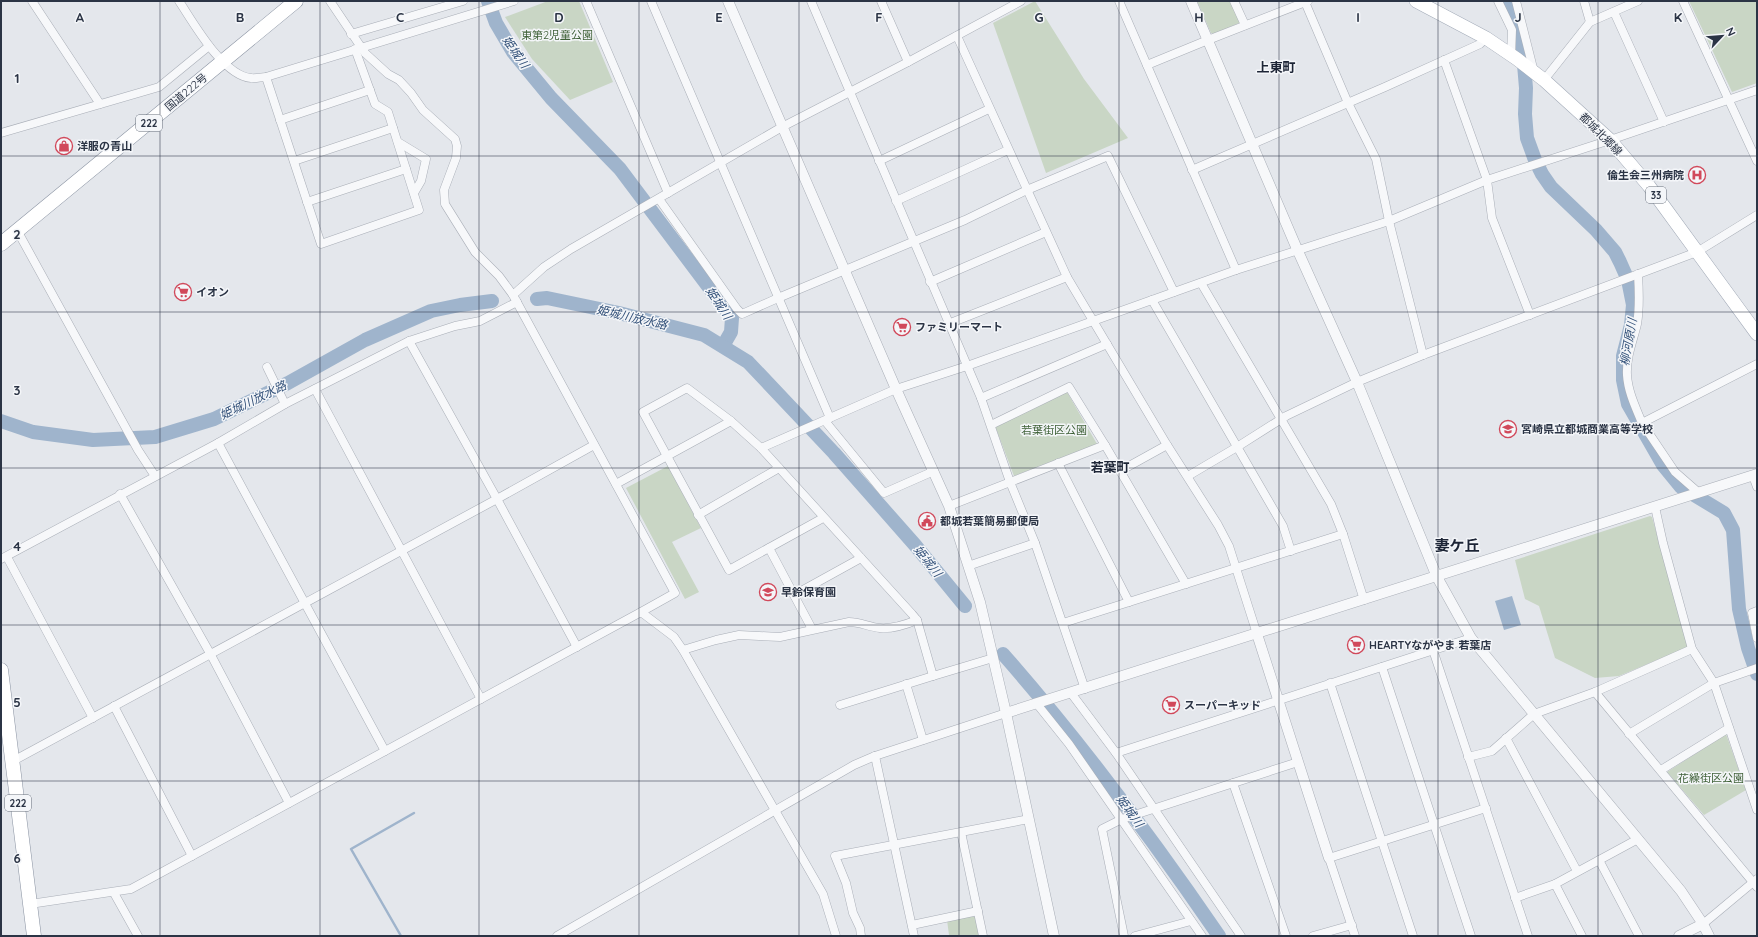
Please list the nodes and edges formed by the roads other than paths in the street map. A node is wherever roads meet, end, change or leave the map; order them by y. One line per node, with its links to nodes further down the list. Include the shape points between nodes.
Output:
1 (32, 1): 44 (street)
2 (179, 1): 30 (street)
3 (296, 1): 34 (highway, 国道222号 / 222)
4 (330, 1): 26 (street)
5 (463, 1): 26 (street)
6 (514, 1): 31 (street)
7 (586, 1): 64 (street)
8 (651, 1): 58 (street)
9 (728, 1): 48 (street)
10 (811, 1): 41 (street)
11 (881, 1): 35 (street)
12 (1021, 1): 27 (street)
13 (1119, 1): 36 (street)
14 (1191, 1): 29 (street)
15 (1234, 1): 25 (street)
16 (1416, 1): 28 (main road, 都城北郷線 / 33)
17 (1498, 1): 32 (street, via 1512,30)
18 (1516, 1): 37 (street)
19 (1584, 1): 24 (street)
20 (1638, 1): 23 (street)
21 (1683, 1): 42 (street)
22 (1307, 2): 25 (street); 43 (street)
23 (1614, 12): 24 (street); 47 (street)
24 (1590, 22): 37 (street)
25 (1246, 25): 29 (street)
26 (351, 34): 31 (street)
27 (957, 36): 35 (street); 45 (street)
28 (1486, 38): 32 (main road, 都城北郷線 / 33); 33 (street, via 1480,44)
29 (1208, 40): 36 (street); 53 (street)
30 (209, 46): 34 (street); 44 (street, via 159,87)
31 (358, 48): 38 (street); 39 (street); 84 (street, via 388,74 399,80 423,110 455,139 456,158 444,190 445,204 474,252 499,276)
32 (1514, 57): 37 (main road, 都城北郷線 / 33)
33 (1444, 60): 43 (street); 61 (street)
34 (223, 61): 38 (street, via 232,71 250,78); 70 (highway, 国道222号 / 222)
35 (908, 62): 41 (street)
36 (1147, 66): 60 (street)
37 (1536, 73): 51 (main road, 都城北郷線 / 33)
38 (266, 77): 46 (street)
39 (370, 90): 46 (street); 49 (street, via 375,104 388,112)
40 (1757, 90): 42 (street)
41 (849, 92): 48 (street); 56 (street)
42 (1727, 100): 47 (street); 57 (street)
43 (1348, 103): 53 (street); 69 (street, via 1376,159)
44 (100, 104): 50 (street)
45 (990, 109): 54 (street); 56 (street)
46 (280, 120): 55 (street)
47 (1664, 122): 51 (street)
48 (782, 127): 58 (street); 76 (street)
49 (393, 128): 52 (street); 55 (street)
50 (1, 133)
51 (1610, 140): 61 (street); 75 (main road, 都城北郷線 / 33, via 1649,186)
52 (398, 142): 59 (street); 63 (street, via 426,159 421,181)
53 (1253, 144): 60 (street); 74 (street)
54 (1008, 150): 62 (street); 66 (street)
55 (294, 161): 67 (street)
56 (879, 161): 66 (street)
57 (1757, 161)
58 (720, 163): 64 (street); 83 (street)
59 (406, 169): 63 (street); 67 (street)
60 (1192, 170): 77 (street)
61 (1487, 180): 69 (street); 86 (street, via 1492,218)
62 (1027, 190): 71 (street); 72 (street); 82 (street, via 1108,156)
63 (414, 193): 67 (street, via 419,210 321,244)
64 (668, 193): 65 (street)
65 (655, 201): 83 (street, via 742,314); 84 (street, via 555,259 544,267)
66 (896, 201): 72 (street)
67 (307, 202)
68 (1757, 215): 75 (street)
69 (1389, 221): 74 (street); 92 (street)
70 (18, 232): 73 (highway, 国道222号 / 222); 118 (street, via 138,450)
71 (1046, 232): 79 (street); 80 (street)
72 (913, 242): 76 (street); 80 (street)
73 (1, 244)
74 (1298, 249): 77 (street); 96 (street)
75 (1697, 252): 78 (street); 89 (main road, 都城北郷線 / 33)
76 (844, 270): 83 (street); 98 (street)
77 (1236, 270): 81 (street)
78 (1635, 275): 86 (street); 104 (street, via 1640,297 1627,376 1630,393)
79 (1067, 276): 87 (street); 88 (street)
80 (930, 282): 88 (street)
81 (1201, 283): 82 (street); 101 (street)
82 (1174, 292): 85 (street)
83 (778, 298): 102 (street)
84 (515, 299): 90 (street, via 480,321); 107 (street)
85 (1152, 300): 87 (street); 110 (street)
86 (1530, 315): 92 (street)
87 (1092, 320): 91 (street); 94 (street)
88 (948, 324): 94 (street)
89 (1757, 334)
90 (409, 341): 97 (street); 125 (street)
91 (1107, 344): 99 (street); 109 (street)
92 (1423, 355): 96 (street)
93 (1757, 364): 104 (street)
94 (967, 366): 98 (street); 99 (street)
95 (267, 367): 100 (street)
96 (1357, 382): 101 (street); 139 (street)
97 (315, 389): 100 (street); 133 (street)
98 (896, 390): 102 (street); 116 (street)
99 (981, 398): 105 (street)
100 (286, 404): 106 (street)
101 (1282, 419): 110 (street); 130 (street, via 1331,504)
102 (827, 420): 111 (street); 116 (street, via 884,493)
103 (731, 421): 111 (street); 112 (street); 112 (street, via 687,388 643,412)
104 (1642, 423): 123 (street, via 1675,472)
105 (991, 425): 108 (street, via 1070,387); 120 (street)
106 (218, 443): 118 (street); 144 (street)
107 (594, 445): 121 (street); 125 (street)
108 (1105, 445): 113 (street); 115 (street)
109 (1166, 445): 115 (street); 119 (street)
110 (1237, 447): 119 (street); 134 (street, via 1283,526)
111 (761, 448): 114 (street)
112 (668, 456): 121 (street); 128 (street)
113 (1058, 463): 120 (street); 143 (street)
114 (779, 468): 128 (street); 129 (street)
115 (1120, 470): 140 (street)
116 (934, 471): 126 (street)
117 (1755, 475): 122 (street); 123 (street)
118 (155, 476): 124 (street)
119 (1188, 476): 138 (street, via 1229,546)
120 (1010, 482): 126 (street); 131 (street)
121 (616, 484): 145 (street, via 675,593)
122 (1757, 487)
123 (1699, 493): 127 (street)
124 (120, 494): 135 (street); 157 (street)
125 (497, 499): 133 (street); 153 (street)
126 (949, 506): 137 (street)
127 (1655, 507): 139 (street); 156 (street)
128 (698, 515): 132 (street, via 729,570)
129 (823, 518): 132 (street); 136 (street)
130 (1343, 534): 134 (street); 142 (street)
131 (1035, 543): 137 (street); 148 (street)
132 (769, 548): 141 (street)
133 (401, 551): 144 (street); 169 (street)
134 (1291, 551): 138 (street)
135 (4, 558): 176 (street)
136 (861, 558): 141 (street); 147 (street)
137 (968, 566): 158 (street, via 980,602)
138 (1236, 568): 140 (street); 150 (street)
139 (1437, 577): 142 (street); 151 (street)
140 (1186, 584): 143 (street)
141 (794, 595): 149 (street)
142 (1364, 600): 150 (street)
143 (1129, 602): 148 (street)
144 (305, 603): 157 (street); 181 (street)
145 (641, 612): 153 (street); 154 (street, via 674,637)
146 (1757, 612): 152 (street, via 1752,613)
147 (917, 620): 149 (street, via 890,628 849,622); 162 (street)
148 (1063, 623): 166 (street)
149 (812, 629): 154 (street, via 780,637 739,636)
150 (1257, 634): 166 (street); 170 (street)
151 (1471, 638): 155 (street); 175 (street)
152 (1757, 638)
153 (577, 647): 169 (street)
154 (683, 650): 191 (street)
155 (1433, 650): 159 (street); 184 (street)
156 (1692, 650): 164 (street); 167 (street)
157 (211, 655): 173 (street); 189 (street)
158 (993, 658): 162 (street); 174 (street)
159 (1382, 667): 163 (street); 196 (street)
160 (1, 670): 185 (highway, 222)
161 (1754, 670): 164 (street)
162 (933, 676): 165 (street)
163 (1330, 683): 170 (street); 199 (street)
164 (1714, 683): 177 (street); 178 (street)
165 (906, 684): 172 (street); 180 (street)
166 (1085, 689): 168 (street)
167 (1595, 692): 175 (street); 178 (street)
168 (1070, 693): 171 (street); 182 (street)
169 (481, 699): 181 (street)
170 (1278, 700): 182 (street); 186 (street)
171 (1040, 703): 174 (street); 195 (street)
172 (840, 705)
173 (114, 706): 176 (street); 201 (street)
174 (1006, 713): 180 (street); 194 (street)
175 (1534, 714): 179 (street); 198 (street)
176 (93, 718): 185 (street)
177 (1729, 728): 187 (street); 193 (street)
178 (1630, 734): 187 (street)
179 (1506, 738): 184 (street, via 1492,751); 204 (street)
180 (923, 740): 183 (street)
181 (385, 751): 189 (street)
182 (1116, 753): 192 (street)
183 (875, 756): 191 (street); 200 (street)
184 (1468, 757): 190 (street)
185 (13, 761): 209 (highway, 222)
186 (1298, 762): 188 (street); 202 (street)
187 (1661, 770): 205 (street)
188 (1232, 783): 192 (street); 227 (street)
189 (288, 804): 201 (street)
190 (1486, 808): 196 (street); 208 (street)
191 (775, 809): 217 (street); 218 (street, via 823,894)
192 (1153, 810): 195 (street); 226 (street)
193 (1757, 810)
194 (1029, 819): 197 (street); 222 (street)
195 (1122, 819): 211 (street); 223 (street, via 1102,829)
196 (1434, 825): 199 (street); 231 (street)
197 (961, 832): 200 (street); 210 (street)
198 (1638, 838): 203 (street); 212 (street, via 1681,891)
199 (1383, 842): 202 (street); 230 (street)
200 (895, 844): 213 (street); 219 (street, via 835,856 846,883)
201 (192, 856): 207 (street, via 131,889)
202 (1330, 858): 214 (street)
203 (1599, 860): 204 (street); 234 (street)
204 (1577, 871): 206 (street)
205 (1756, 883): 212 (street)
206 (1555, 884): 208 (street); 233 (street)
207 (114, 893): 209 (street); 216 (street)
208 (1515, 898): 232 (street)
209 (30, 904): 215 (highway, 222)
210 (978, 911): 213 (street); 221 (street)
211 (1191, 921): 224 (street); 225 (street)
212 (1703, 924): 235 (street); 236 (street)
213 (912, 925): 220 (street)
214 (1352, 925): 228 (street); 229 (street)
215 (34, 936)
216 (138, 936)
217 (557, 936)
218 (836, 936)
219 (861, 936)
220 (914, 936)
221 (983, 936)
222 (1054, 936)
223 (1124, 936)
224 (1135, 936)
225 (1202, 936)
226 (1241, 936)
227 (1286, 936)
228 (1313, 936)
229 (1355, 936)
230 (1413, 936)
231 (1471, 936)
232 (1527, 936)
233 (1582, 936)
234 (1639, 936)
235 (1679, 936)
236 (1709, 936)

